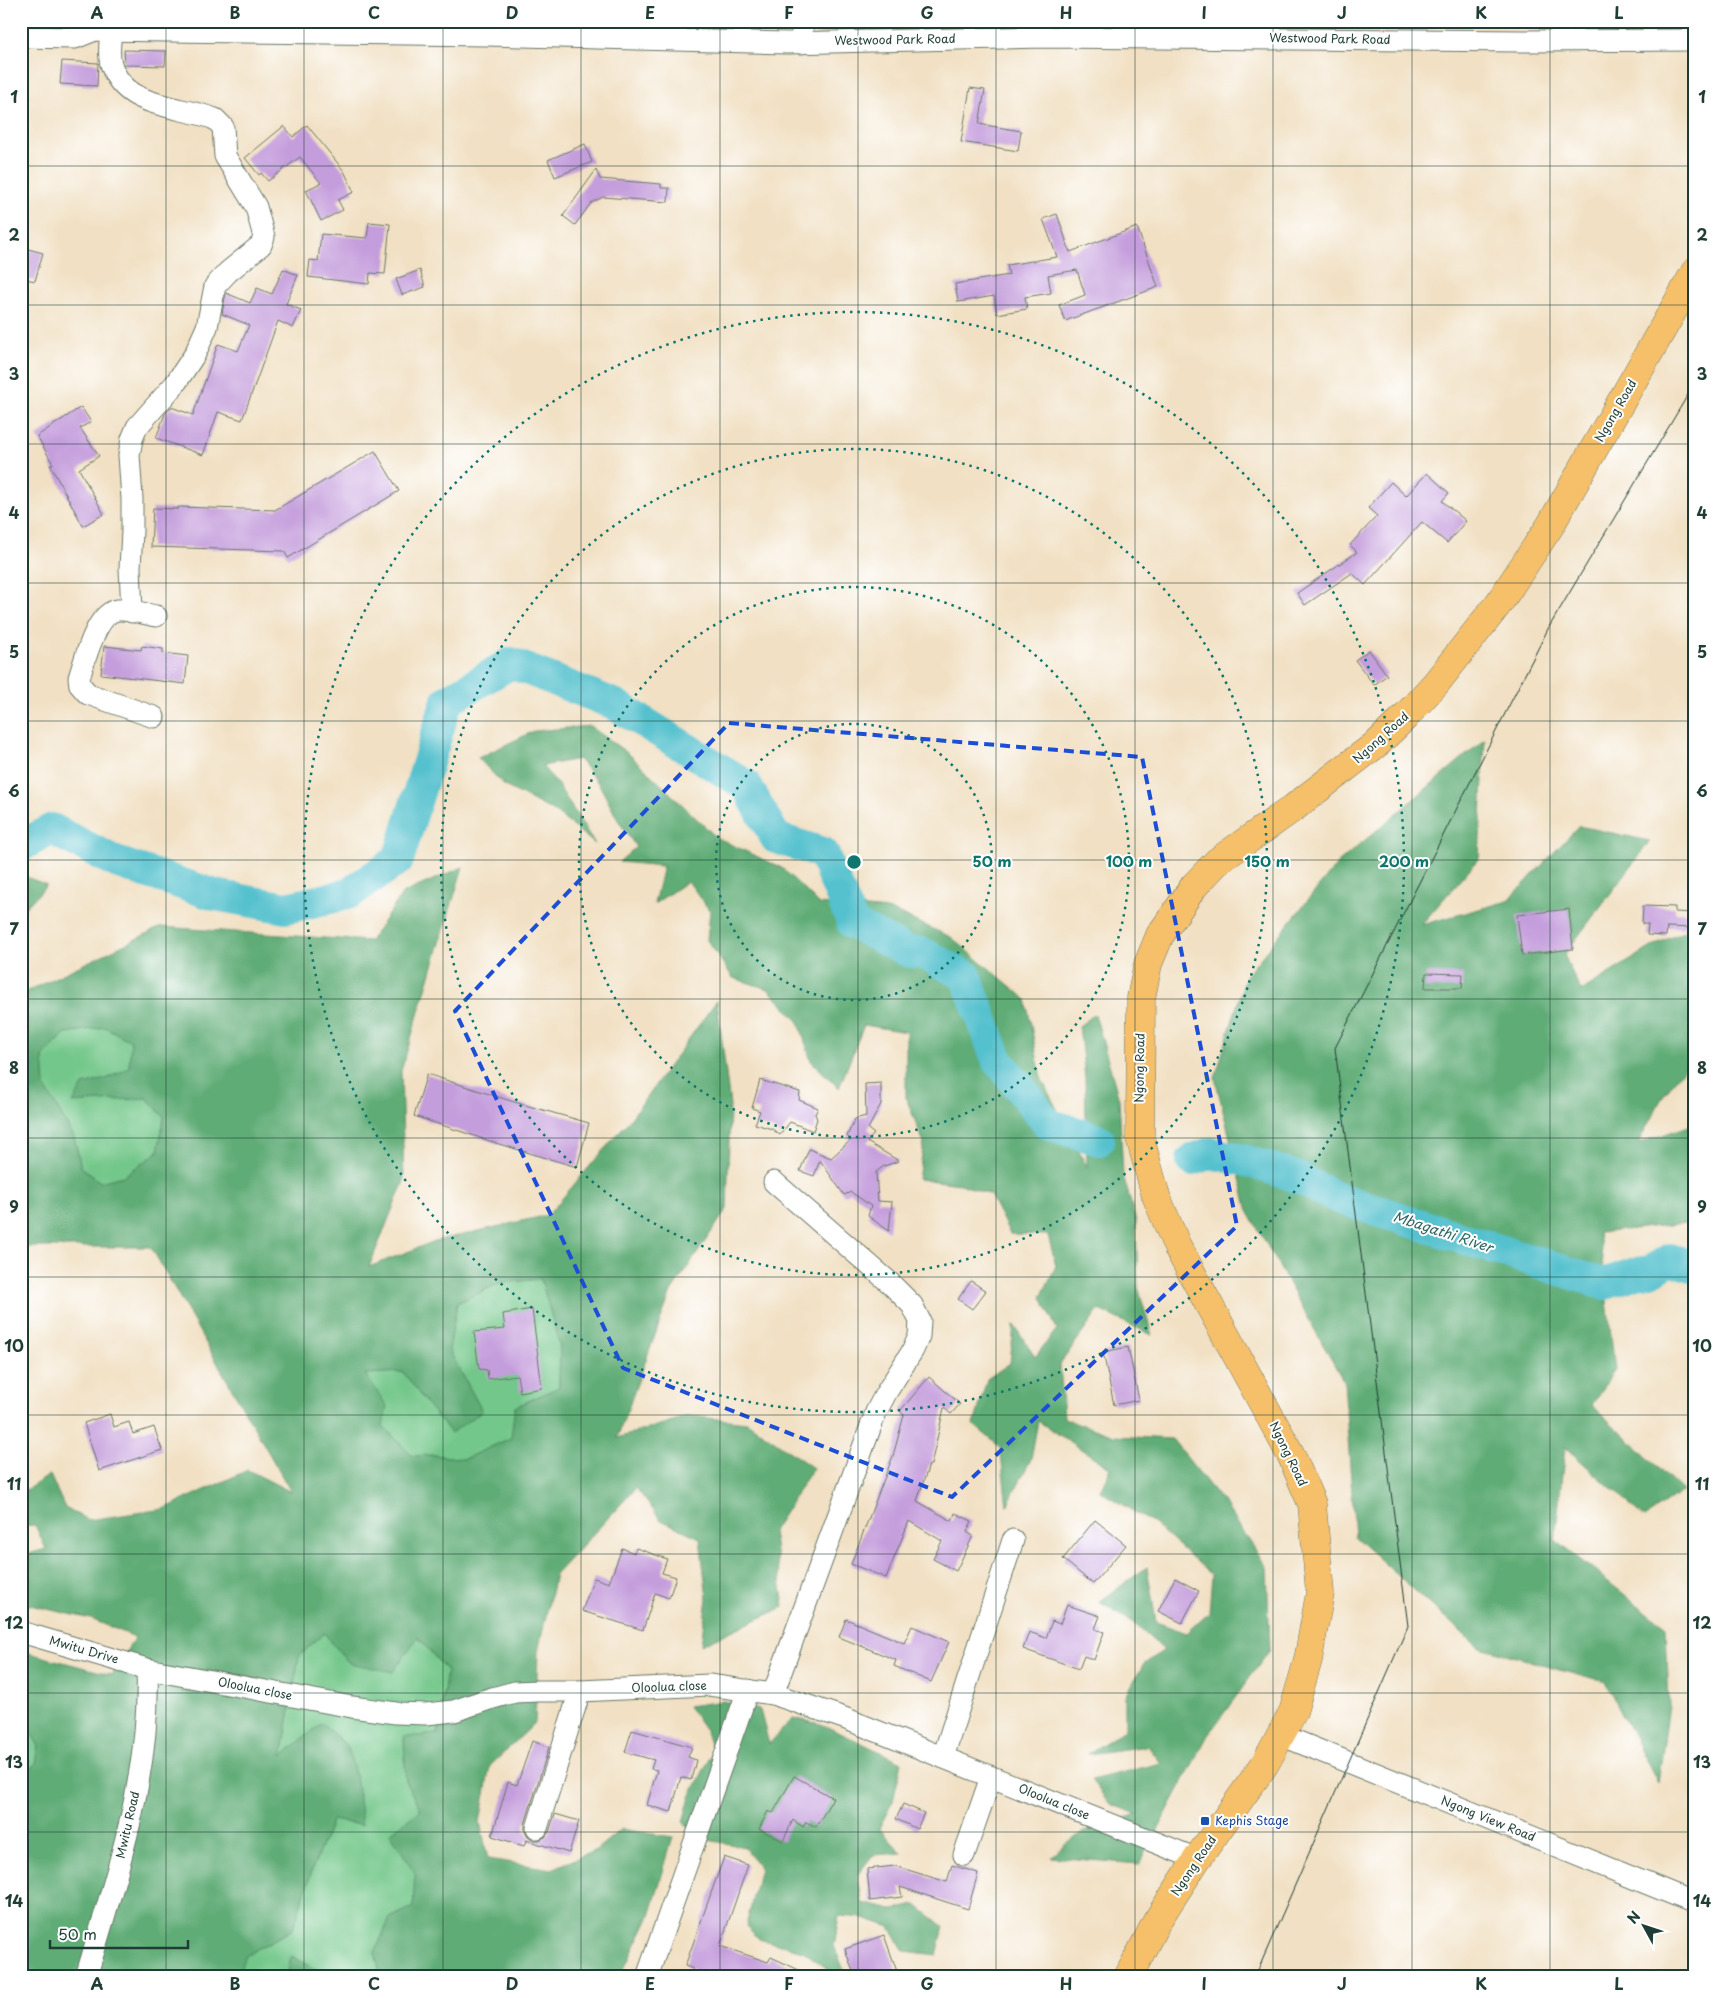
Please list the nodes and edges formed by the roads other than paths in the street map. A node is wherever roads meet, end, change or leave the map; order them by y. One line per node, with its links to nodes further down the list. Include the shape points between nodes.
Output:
1 (790, 21): 8 (street)
2 (803, 21): 8 (street)
3 (100, 26): 4 (street, Westwood Park Road); 6 (street, Westwood Park Road, via 74,38); 10 (street, via 110,62 127,91 143,100 215,119 223,128 225,156 256,207 264,237 261,245 215,286 207,326 195,354 175,384 137,427 132,439 129,455)
4 (260, 27): 5 (street, Westwood Park Road)
5 (469, 28): 8 (street, Westwood Park Road)
6 (21, 37)
7 (1695, 40): 8 (street, Westwood Park Road, via 1044,37)
8 (794, 43)
9 (1695, 272): 20 (main road, Ngong Road, via 1550,526 1499,603 1436,683 1379,742 1218,862 1194,886 1160,935 1148,964 1141,998 1140,1138 1156,1196 1176,1246 1292,1457 1312,1504 1320,1593 1308,1660 1293,1712)
10 (132, 612): 11 (street); 12 (street, via 110,612 98,624 79,678 80,684 88,694)
11 (156, 616)
12 (154, 717)
13 (774, 1182): 19 (street, via 890,1282 912,1305 920,1320 919,1336 913,1350 876,1412)
14 (1013, 1540): 21 (street)
15 (21, 1632): 16 (street, Mwitu Drive)
16 (147, 1669): 18 (street, Oloolua close, via 352,1708 396,1713 454,1711 515,1692); 27 (street, Mwitu Road, via 146,1731 138,1779 124,1848)
17 (748, 1690): 18 (street, Oloolua close, via 709,1685); 19 (street, Oloolua close); 28 (street)
18 (580, 1691): 23 (street)
19 (773, 1694): 21 (street, Oloolua close)
20 (1281, 1735): 25 (main road, Ngong Road, via 1265,1764); 26 (street, Ngong View Road)
21 (943, 1757): 22 (street, Oloolua close)
22 (991, 1777): 24 (street); 25 (street, Oloolua close)
23 (537, 1828)
24 (964, 1855)
25 (1197, 1859): 29 (main road, Ngong Road, via 1157,1921)
26 (1695, 1903)
27 (86, 1977)
28 (647, 1977)
29 (1128, 1977)

